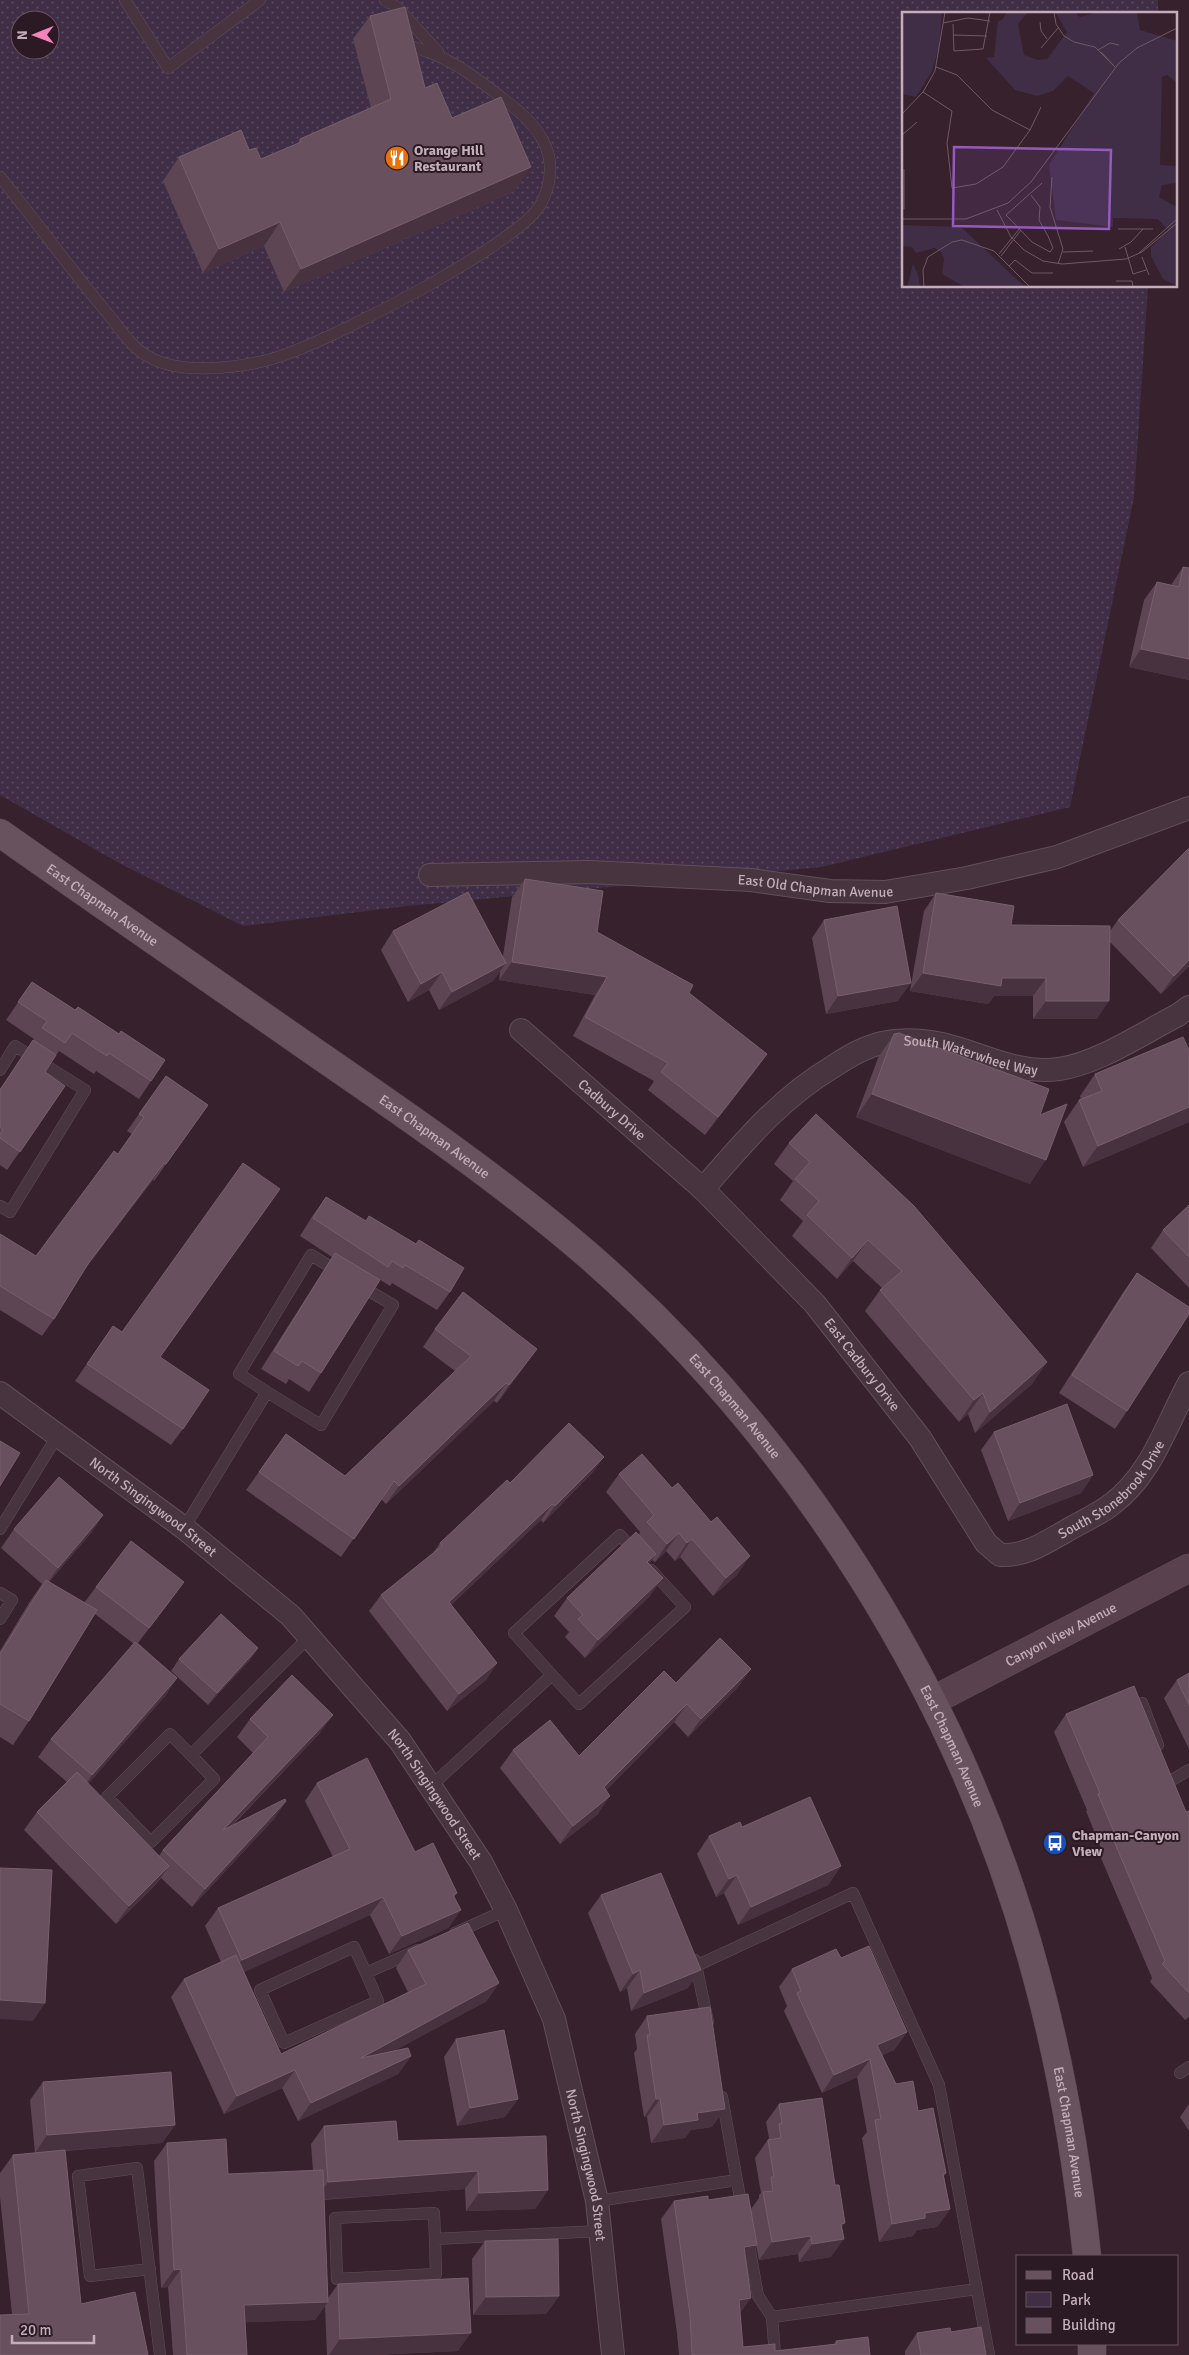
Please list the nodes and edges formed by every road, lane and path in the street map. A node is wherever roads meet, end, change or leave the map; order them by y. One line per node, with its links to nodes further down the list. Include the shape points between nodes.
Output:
1 (125, 0): 2 (lane, via 168,68)
2 (260, 0)
3 (385, 0): 5 (lane, via 398,8)
4 (403, 45): 5 (lane)
5 (443, 57): 6 (lane, via 498,94 539,131 550,158 549,180 541,204 528,221 511,234 425,287 291,353 216,367 172,365 148,357 132,344 100,306)
6 (0, 177)
7 (1189, 808): 9 (street, East Old Chapman Avenue, via 1057,856 967,878 885,892 830,891 751,880 589,872)
8 (0, 833): 27 (main road, East Chapman Avenue, via 506,1187 671,1332 719,1383 837,1536)
9 (430, 875)
10 (1189, 1007): 13 (street, South Waterwheel Way, via 1084,1064 1058,1069 1006,1066 942,1044 912,1040 882,1043 855,1053 812,1079 763,1120)
11 (521, 1030): 13 (street, Cadbury Drive)
12 (0, 1070): 14 (lane, via 15,1046 85,1090 10,1212)
13 (703, 1189): 21 (street, East Cadbury Drive, via 815,1304 867,1368 920,1438 986,1543)
14 (0, 1206)
15 (1189, 1383): 21 (street, South Stonebrook Drive, via 1158,1448 1133,1485 1112,1504 1046,1542 1017,1556)
16 (267, 1392): 16 (lane, via 238,1374 311,1255 393,1305 321,1425); 19 (lane)
17 (0, 1393): 18 (street, North Singingwood Street)
18 (58, 1435): 19 (street, North Singingwood Street); 20 (lane)
19 (184, 1528): 25 (street, North Singingwood Street, via 291,1616)
20 (0, 1529)
21 (1000, 1555)
22 (1189, 1568): 27 (street, Canyon View Avenue)
23 (0, 1593): 24 (lane, via 12,1600)
24 (0, 1619)
25 (310, 1636): 30 (lane); 33 (street, North Singingwood Street, via 400,1741)
26 (552, 1675): 26 (lane, via 514,1633 620,1535 685,1606 579,1704); 33 (lane)
27 (932, 1701): 46 (main road, East Chapman Avenue, via 979,1806 1034,1966 1064,2094)
28 (1142, 1703): 29 (lane)
29 (1162, 1754)
30 (191, 1755): 30 (lane, via 170,1734 107,1797 151,1842 214,1779)
31 (1189, 1770): 32 (lane)
32 (1172, 1780)
33 (431, 1786): 34 (street, North Singingwood Street, via 481,1862)
34 (506, 1910): 35 (lane); 43 (street, North Singingwood Street, via 554,2019)
35 (445, 1938)
36 (427, 1946): 39 (lane)
37 (690, 1948): 38 (lane)
38 (698, 1965): 40 (lane); 48 (lane, via 854,1893 939,2085)
39 (366, 1974): 39 (lane, via 354,1947 260,1990 284,2043 378,2001)
40 (710, 2034)
41 (719, 2082): 42 (lane)
42 (737, 2180): 43 (lane); 49 (lane, via 758,2296)
43 (597, 2200): 44 (street, North Singingwood Street)
44 (600, 2231): 45 (lane); 51 (street, North Singingwood Street)
45 (435, 2239): 45 (lane, via 434,2213 334,2218 337,2279 436,2274)
46 (1087, 2255)
47 (150, 2269): 47 (lane, via 137,2168 78,2176 90,2276); 50 (lane)
48 (977, 2289): 49 (lane); 53 (lane)
49 (772, 2318): 52 (lane)
50 (160, 2355)
51 (613, 2355)
52 (775, 2355)
53 (989, 2355)

